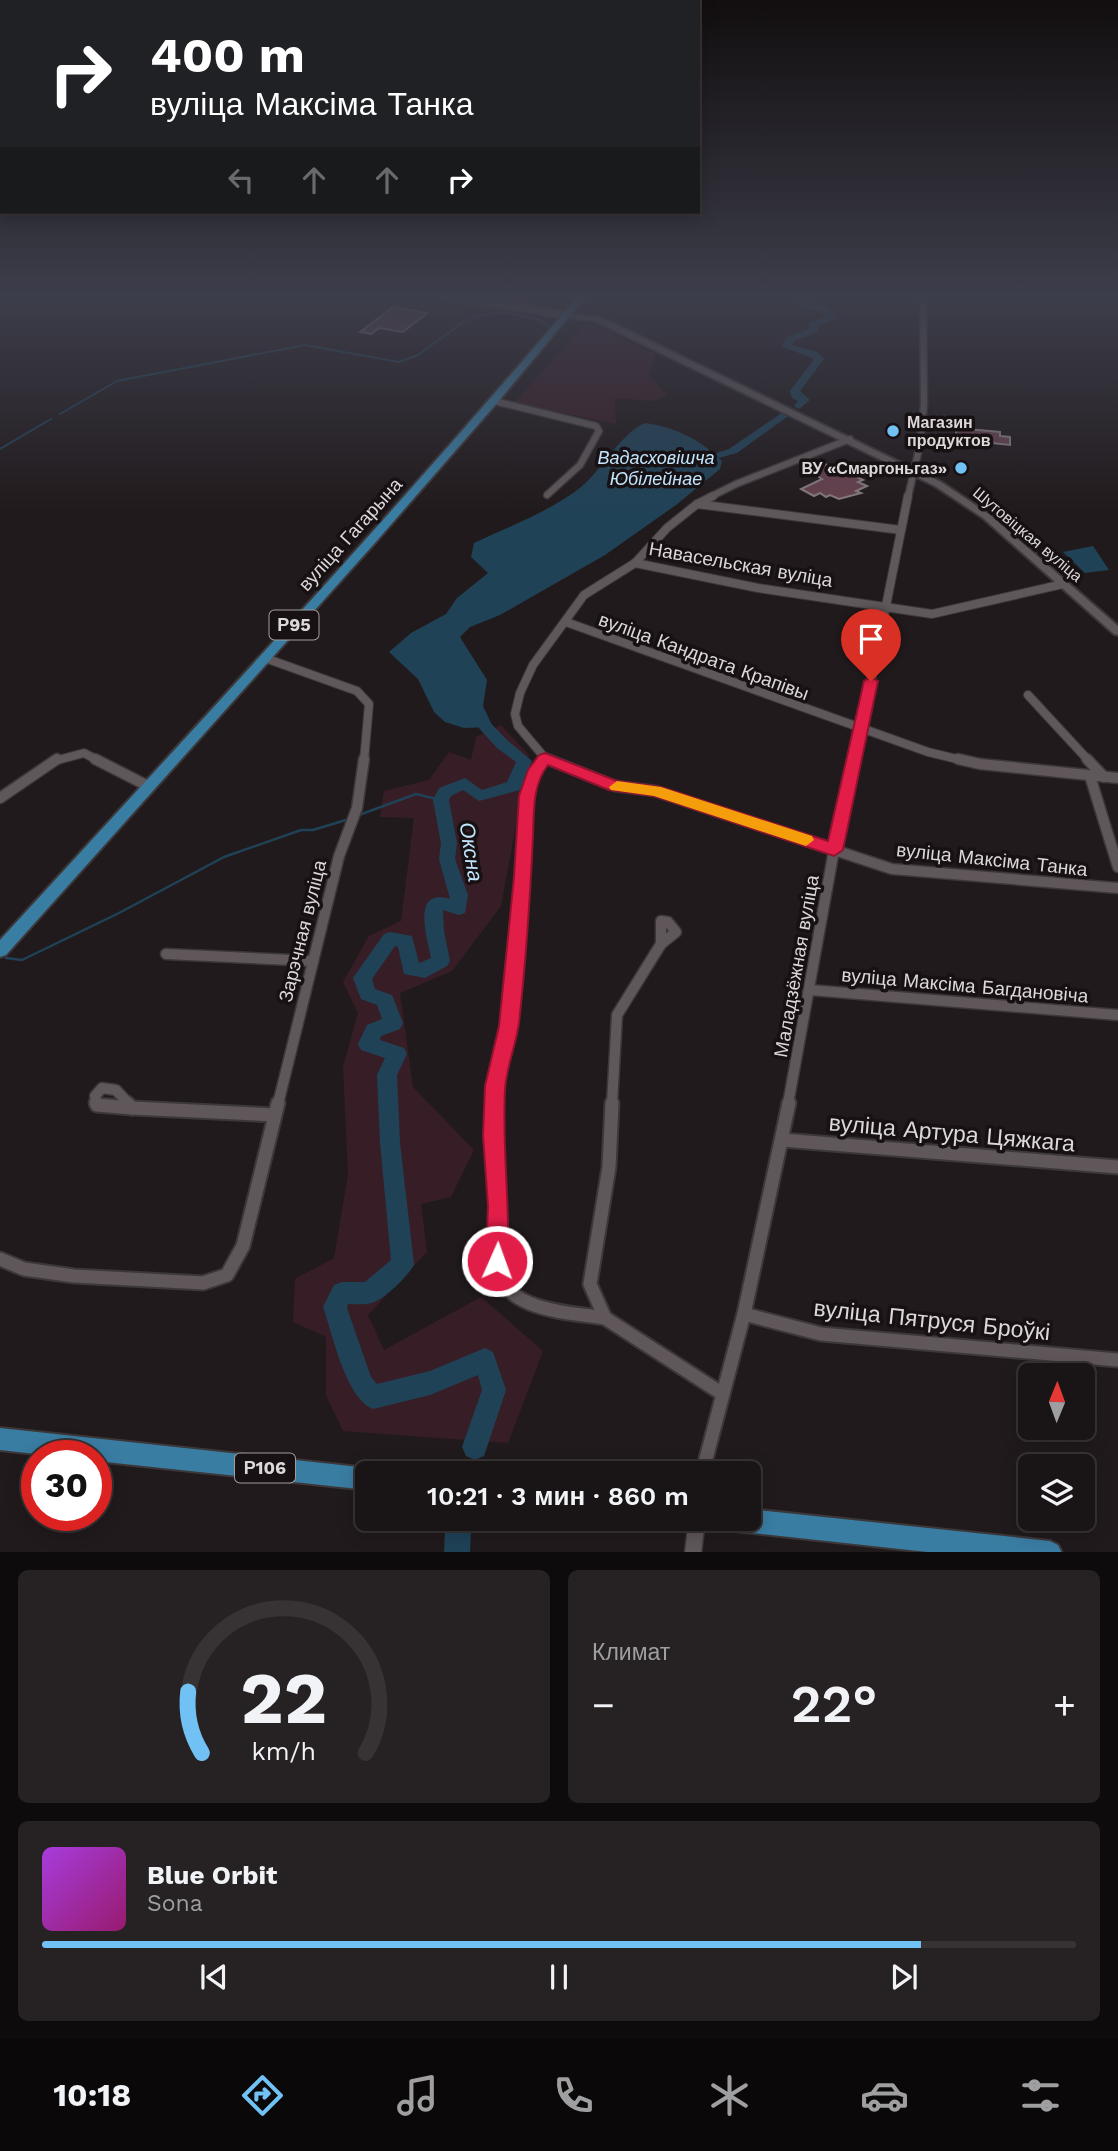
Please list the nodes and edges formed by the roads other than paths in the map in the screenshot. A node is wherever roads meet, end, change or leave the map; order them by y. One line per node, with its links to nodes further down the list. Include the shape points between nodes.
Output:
1 (522, 367): 4 (main road, вуліца Гагарына / Р95)
2 (699, 367): 5 (main road, Шутовіцкая вуліца)
3 (922, 367): 6 (street, Маладзёжная вуліца, via 922,432)
4 (494, 401): 7 (street, via 596,426 598,431 580,465); 15 (main road, вуліца Гагарына / Р95)
5 (850, 439): 6 (main road, Шутовіцкая вуліца); 8 (street)
6 (913, 470): 9 (street, Маладзёжная вуліца); 11 (main road, Шутовіцкая вуліца, via 971,505)
7 (547, 495)
8 (697, 504): 9 (street); 10 (street)
9 (901, 530): 12 (street, Маладзёжная вуліца)
10 (635, 563): 12 (street, Навасельская вуліца); 13 (street, Навасельская вуліца, via 584,595)
11 (1063, 584): 12 (street, Навасельская вуліца, via 932,614); 14 (main road, Шутовіцкая вуліца)
12 (885, 608): 17 (street, Маладзёжная вуліца)
13 (566, 622): 17 (street, вуліца Кандрата Крапівы); 18 (street, Навасельская вуліца, via 533,665 515,714 518,726)
14 (1118, 632)
15 (265, 658): 22 (main road, вуліца Гагарына / Р95); 30 (street, Зарэчная вуліца, via 357,691 367,700 369,725 357,808 339,856)
16 (1028, 695): 20 (street)
17 (862, 730): 19 (street, вуліца Кандрата Крапівы, via 953,759); 24 (street, Маладзёжная вуліца)
18 (545, 758): 24 (street, вуліца Максіма Танка, via 614,786 655,791); 39 (street, via 527,796 509,1026 495,1086 497,1261 500,1281 524,1301)
19 (1090, 776): 20 (street, вуліца Кандрата Крапівы); 25 (street)
20 (1104, 777): 21 (street, вуліца Кандрата Крапівы)
21 (1118, 778)
22 (148, 786): 23 (street, via 75,752); 28 (main road, вуліца Гагарына / Р95)
23 (0, 798)
24 (834, 850): 26 (street, вуліца Максіма Танка, via 892,869); 31 (street, Маладзёжная вуліца)
25 (1118, 867)
26 (1118, 888)
27 (662, 944): 39 (street, via 617,1015 609,1167 590,1284)
28 (0, 951)
29 (166, 954): 30 (street)
30 (313, 961): 34 (street, Зарэчная вуліца)
31 (810, 990): 32 (street, вуліца Максіма Багдановіча); 35 (street, Маладзёжная вуліца)
32 (1118, 1015)
33 (132, 1108): 34 (street)
34 (274, 1115): 37 (street, Зарэчная вуліца, via 243,1246 227,1275 203,1283 74,1276 24,1269)
35 (782, 1140): 36 (street, вуліца Артура Цяжкага); 38 (street, Маладзёжная вуліца)
36 (1118, 1167)
37 (0, 1259)
38 (744, 1314): 40 (street, вуліца Пятруся Броўкі, via 821,1334); 41 (street, Маладзёжная вуліца)
39 (605, 1318): 41 (street)
40 (1118, 1360)
41 (721, 1393): 43 (street, Маладзёжная вуліца)
42 (0, 1439): 44 (main road, Р106)
43 (705, 1461)
44 (355, 1478)
45 (761, 1522): 48 (main road)
46 (695, 1531): 47 (street)
47 (692, 1552)
48 (1050, 1552)

